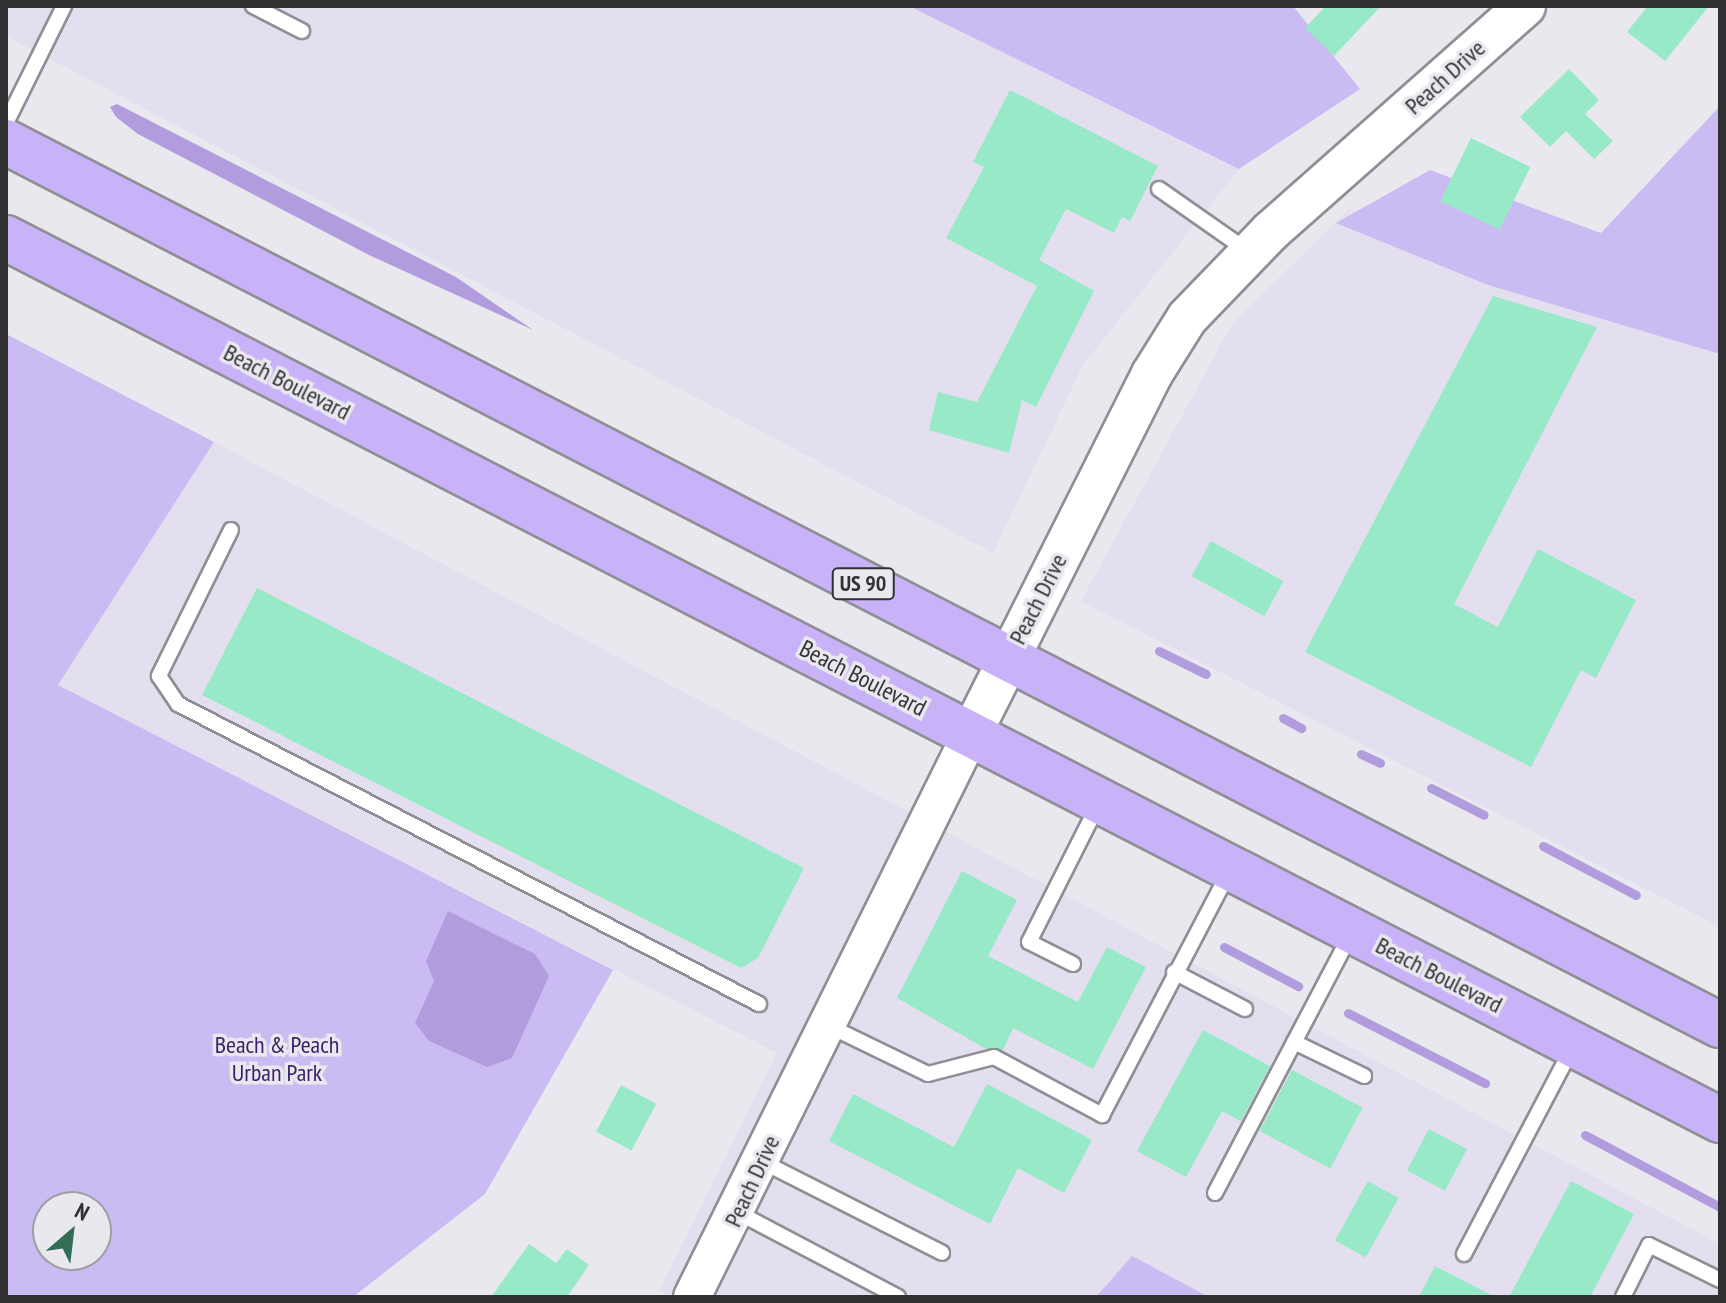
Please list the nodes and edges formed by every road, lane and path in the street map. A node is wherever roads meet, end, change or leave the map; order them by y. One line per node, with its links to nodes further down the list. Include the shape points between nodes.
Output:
1 (64, 6): 5 (lane)
2 (253, 6): 4 (lane)
3 (1525, 6): 9 (main road, Peach Drive)
4 (302, 31)
5 (6, 123)
6 (6, 142): 11 (highway, US 90)
7 (1159, 189): 9 (lane)
8 (6, 238): 12 (highway, Beach Boulevard)
9 (1249, 252): 11 (main road, Peach Drive, via 1187,318 1152,374)
10 (231, 530): 18 (lane, via 159,676 178,704)
11 (1008, 659): 12 (main road, Peach Drive); 21 (highway, US 90)
12 (971, 734): 13 (highway, Beach Boulevard); 20 (street, Peach Drive)
13 (1100, 801): 14 (highway, Beach Boulevard); 16 (lane, via 1029,942)
14 (1231, 868): 15 (highway, Beach Boulevard); 17 (lane)
15 (1353, 931): 22 (lane); 23 (highway, Beach Boulevard)
16 (1073, 964)
17 (1174, 972): 19 (lane); 20 (lane, via 1102,1115 994,1057 928,1074)
18 (759, 1004)
19 (1245, 1009)
20 (826, 1024): 26 (street, Peach Drive)
21 (1720, 1025)
22 (1294, 1042): 24 (lane); 27 (lane)
23 (1574, 1044): 25 (highway, Beach Boulevard); 30 (lane)
24 (1364, 1076)
25 (1720, 1120)
26 (761, 1161): 28 (street, Peach Drive); 29 (lane)
27 (1215, 1193)
28 (737, 1212): 32 (street, Peach Drive); 33 (lane)
29 (942, 1253)
30 (1464, 1254)
31 (1720, 1280): 34 (lane, via 1649,1245)
32 (692, 1297)
33 (898, 1297)
34 (1623, 1297)

